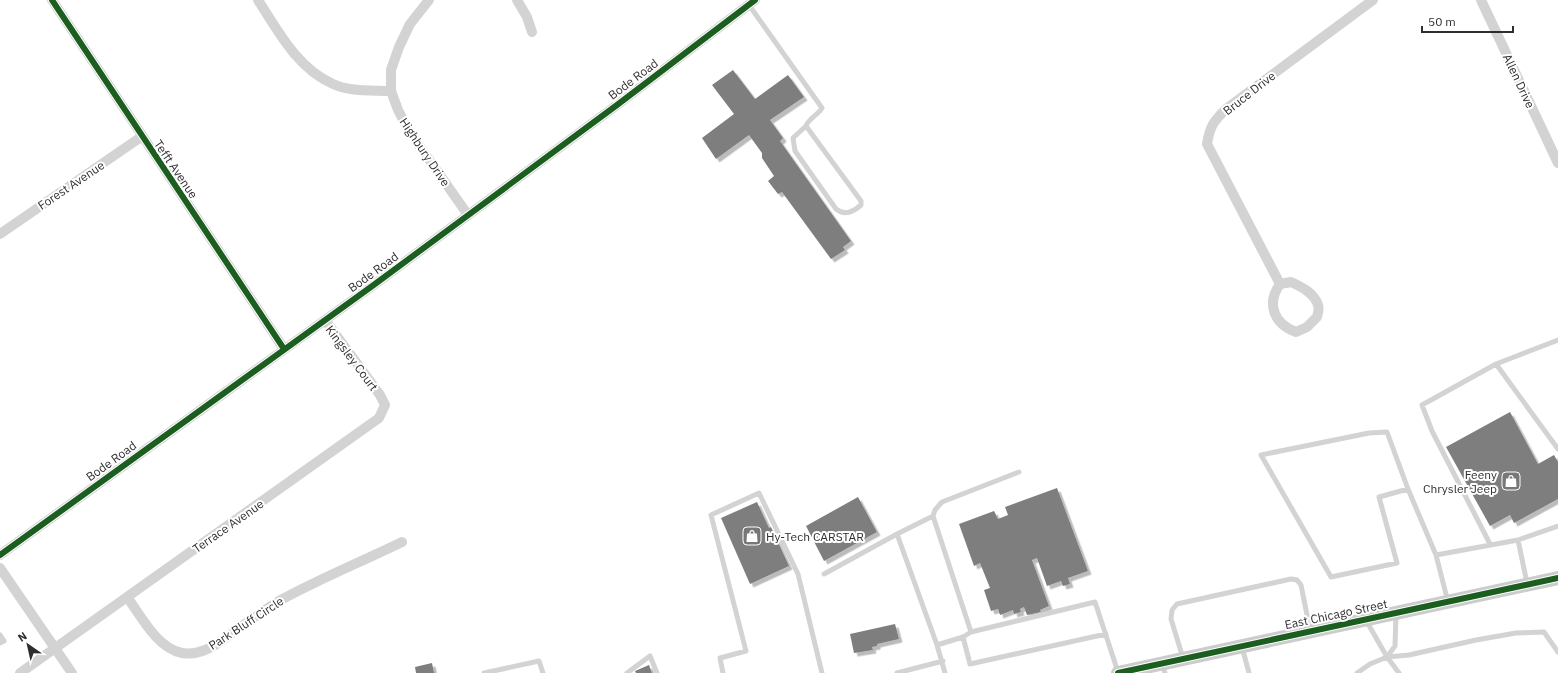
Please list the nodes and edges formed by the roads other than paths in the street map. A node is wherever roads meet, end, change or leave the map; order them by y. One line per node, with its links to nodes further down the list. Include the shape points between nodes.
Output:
1 (52, 0): 11 (street, Tefft Avenue)
2 (258, 0): 9 (street, via 297,57 312,71 333,84 356,90)
3 (429, 0): 9 (street, Highbury Drive, via 410,24 399,47 392,70)
4 (517, 0): 8 (street)
5 (1373, 0): 15 (street, Bruce Drive, via 1226,109 1209,130 1207,144)
6 (1480, 0): 12 (street, Allen Drive)
7 (752, 2): 10 (lane, via 822,108); 13 (street, Bode Road)
8 (532, 32)
9 (391, 92): 13 (street, Highbury Drive, via 409,131)
10 (806, 126): 10 (lane, via 861,201 861,205 852,212 843,213 836,209 795,151 793,138)
11 (142, 137): 14 (street, Forest Avenue); 18 (street, Tefft Avenue)
12 (1558, 163)
13 (468, 214): 16 (street, Bode Road)
14 (0, 234)
15 (1280, 284): 15 (street, via 1292,282 1311,293 1318,305 1317,317 1307,327 1296,332 1286,329 1279,322 1273,310 1274,293)
16 (325, 320): 18 (street, Bode Road); 20 (street, Kingsley Court)
17 (1558, 340): 19 (lane)
18 (284, 349): 30 (street, Bode Road)
19 (1496, 364): 21 (lane); 29 (lane, via 1422,405 1434,436)
20 (380, 395): 36 (street, Terrace Avenue, via 384,401 384,408 373,423)
21 (1558, 449)
22 (1019, 472): 24 (lane, via 942,502)
23 (1408, 489): 23 (lane, via 1387,432 1369,433 1261,455 1331,577 1397,563 1379,497); 31 (lane)
24 (933, 516): 26 (lane); 41 (lane)
25 (1558, 526): 27 (lane)
26 (897, 534): 33 (lane); 46 (lane)
27 (1518, 540): 29 (lane); 35 (lane)
28 (402, 542): 36 (street, Park Bluff Circle, via 280,601 219,643 193,653 178,652 160,640)
29 (1490, 544): 31 (lane)
30 (0, 555)
31 (1436, 555): 37 (lane)
32 (0, 568): 48 (street)
33 (824, 574)
34 (1558, 578): 35 (main road, East Chicago Street)
35 (1528, 584): 37 (main road, East Chicago Street)
36 (127, 597): 48 (street, Terrace Avenue)
37 (1448, 602): 38 (main road, East Chicago Street)
38 (1396, 612): 39 (main road, East Chicago Street); 50 (lane, via 1395,646)
39 (1365, 619): 40 (main road, East Chicago Street); 50 (lane)
40 (1310, 631): 47 (main road, East Chicago Street); 51 (lane, via 1301,585 1297,580 1291,579 1177,604 1172,610 1171,619)
41 (971, 632): 42 (lane, via 1095,602); 44 (lane)
42 (1106, 634): 44 (lane, via 970,664); 64 (lane)
43 (0, 635): 45 (lane, via 4,641)
44 (963, 636): 46 (lane)
45 (0, 643)
46 (937, 645): 52 (lane)
47 (1241, 646): 51 (main road, East Chicago Street); 65 (lane)
48 (55, 649): 54 (street, Terrace Avenue); 55 (street)
49 (1558, 652): 50 (lane, via 1544,632 1516,633 1409,656)
50 (1387, 657): 66 (lane); 67 (lane)
51 (1183, 659): 53 (main road, East Chicago Street)
52 (943, 661): 62 (lane); 63 (lane)
53 (1163, 668): 64 (main road, East Chicago Street)
54 (20, 673)
55 (72, 673)
56 (484, 673): 57 (lane, via 539,661)
57 (543, 673)
58 (627, 673): 59 (lane, via 650,656)
59 (657, 673)
60 (723, 673): 61 (lane, via 720,658 746,651 711,515 759,493 798,574)
61 (822, 673)
62 (897, 673)
63 (946, 673)
64 (1118, 673)
65 (1249, 673)
66 (1357, 673)
67 (1399, 673)

